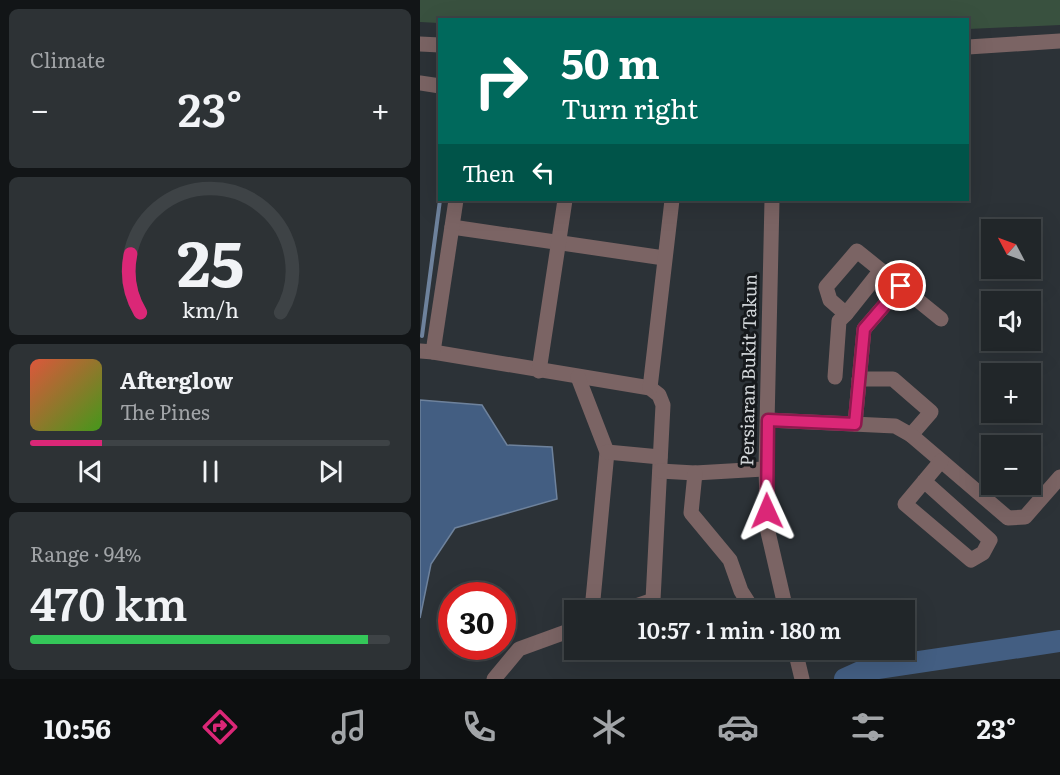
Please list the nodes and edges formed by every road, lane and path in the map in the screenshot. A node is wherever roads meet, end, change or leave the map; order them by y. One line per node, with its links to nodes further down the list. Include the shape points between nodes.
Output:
1 (1060, 41): 4 (street)
2 (420, 44): 3 (street)
3 (438, 45)
4 (969, 47)
5 (420, 83): 6 (street)
6 (438, 86)
7 (456, 201): 11 (street)
8 (565, 201): 12 (street)
9 (672, 201): 13 (street)
10 (772, 201): 24 (street, Persiaran Bukit Takun)
11 (452, 227): 12 (street); 18 (street)
12 (558, 243): 13 (street); 19 (street)
13 (664, 258): 23 (street)
14 (881, 270): 15 (street); 16 (street); 16 (street, via 857,251 826,287 830,300)
15 (901, 286): 17 (street); 22 (street, via 864,329)
16 (846, 314): 21 (street, via 839,321)
17 (941, 319)
18 (426, 352): 19 (street)
19 (539, 371): 20 (street)
20 (578, 377): 23 (street); 27 (street)
21 (835, 377)
22 (859, 379): 25 (street); 26 (street, via 893,379 931,412)
23 (650, 388): 29 (street, via 659,394 663,405)
24 (768, 420): 25 (street); 30 (street, Persiaran Bukit Takun)
25 (855, 424): 26 (street, via 895,426)
26 (911, 435): 28 (street)
27 (607, 452): 29 (street); 34 (street)
28 (941, 461): 32 (street, via 1008,518 1025,517); 33 (street)
29 (660, 464): 31 (street); 35 (street)
30 (766, 469): 31 (street); 37 (street, Persiaran Bukit Takun, via 768,532)
31 (695, 473): 36 (street, via 691,513 730,560)
32 (1060, 477)
33 (924, 481): 33 (street, via 905,504 971,560 983,553 990,540)
34 (593, 600)
35 (653, 600)
36 (747, 600)
37 (784, 600)
38 (564, 633): 39 (street, via 519,649)
39 (494, 679)

